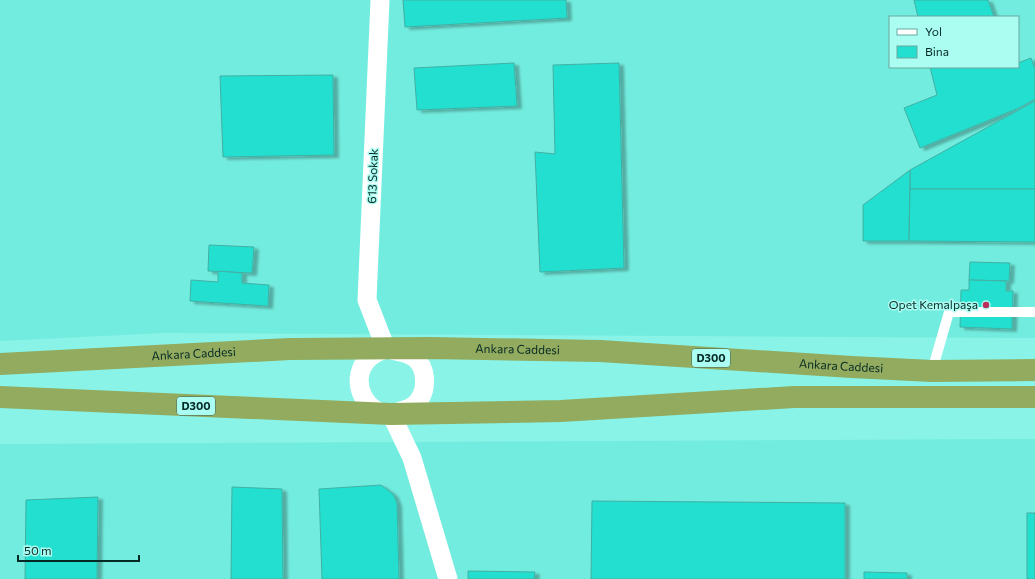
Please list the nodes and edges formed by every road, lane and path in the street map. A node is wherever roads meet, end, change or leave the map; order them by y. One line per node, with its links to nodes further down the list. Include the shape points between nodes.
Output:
1 (380, 0): 3 (street, 613 Sokak, via 368,300)
2 (1035, 312): 6 (lane, via 948,312)
3 (386, 349): 4 (highway, Ankara Caddesi / D300, via 290,348); 6 (highway, Ankara Caddesi / D300, via 600,351); 9 (street, via 369,358 363,366 359,384 366,402 382,413); 9 (street, via 416,359 425,379 424,390 412,408)
4 (0, 364)
5 (1035, 370): 6 (highway, Ankara Caddesi / D300)
6 (932, 371)
7 (0, 397): 9 (highway, D300)
8 (1035, 397): 9 (highway, D300, via 794,397 561,411)
9 (391, 414): 10 (street, via 412,458)
10 (448, 579)

